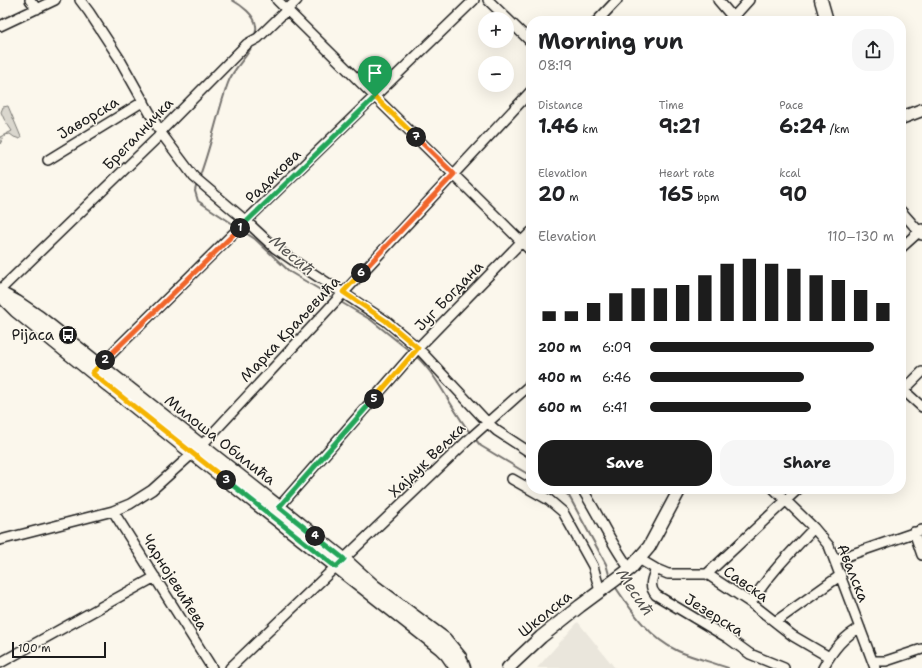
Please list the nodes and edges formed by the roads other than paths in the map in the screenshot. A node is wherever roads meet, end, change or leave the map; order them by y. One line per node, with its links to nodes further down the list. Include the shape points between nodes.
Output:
1 (30, 0): 12 (street)
2 (55, 0): 12 (street)
3 (80, 0): 22 (street, via 90,12)
4 (278, 0): 13 (street)
5 (297, 0): 13 (street, Брегалничка)
6 (474, 0): 21 (street, Радакова)
7 (488, 0): 19 (street)
8 (617, 0): 14 (street)
9 (718, 0): 15 (street)
10 (749, 0): 16 (street)
11 (821, 0): 17 (main road)
12 (37, 9): 18 (street)
13 (287, 10): 21 (street); 25 (street, Брегалничка, via 258,38 247,44)
14 (602, 16)
15 (730, 16)
16 (736, 16)
17 (826, 16)
18 (0, 26)
19 (526, 37)
20 (526, 95): 27 (street, Марка Краљевића)
21 (375, 97): 27 (street); 29 (street, Радакова)
22 (144, 101): 25 (street); 26 (street, Јаворска)
23 (921, 112): 24 (main road)
24 (906, 116)
25 (161, 133): 29 (street, via 197,180); 35 (street, Брегалничка)
26 (48, 160)
27 (454, 174): 32 (street); 36 (street, Марка Краљевића)
28 (906, 216): 30 (street)
29 (241, 226): 36 (street, via 275,248); 38 (street, Радакова)
30 (921, 232): 33 (street)
31 (526, 237): 32 (street, Југ Богдана)
32 (521, 242): 34 (street); 37 (street, Југ Богдана)
33 (906, 244)
34 (526, 246)
35 (0, 292): 38 (main road, Милоша Обилића, via 16,311)
36 (338, 298): 37 (street, via 386,321); 45 (street, Марка Краљевића)
37 (415, 352): 44 (street); 55 (street, Југ Богдана)
38 (96, 369): 45 (main road, Милоша Обилића)
39 (922, 372): 40 (street)
40 (906, 386)
41 (526, 389): 44 (street, Хајдук Вељка)
42 (906, 394): 43 (street)
43 (922, 408)
44 (488, 423): 46 (street); 63 (street, Хајдук Вељка)
45 (197, 450): 55 (main road, Милоша Обилића); 56 (street, Марка Краљевића, via 152,490); 63 (main road, Милоша Обилића)
46 (526, 450)
47 (512, 479): 48 (street)
48 (526, 487)
49 (538, 494): 69 (street, via 563,512 593,566)
50 (585, 494): 64 (street)
51 (677, 494): 61 (main road, Школска, via 654,539)
52 (779, 494): 54 (street, Авалска)
53 (792, 494): 54 (street)
54 (785, 500): 57 (street, Авалска); 66 (street)
55 (279, 507): 63 (main road, Милоша Обилића)
56 (113, 511): 59 (street, Марка Краљевића); 68 (street, Чарнојевићева)
57 (814, 528): 62 (street, Авалска, via 829,546); 70 (street, via 768,579)
58 (918, 531): 60 (street); 62 (street)
59 (0, 540)
60 (922, 555)
61 (639, 559): 64 (main road, Школска); 65 (street, Савска)
62 (836, 560): 67 (street, Авалска)
63 (340, 563): 76 (main road, Милоша Обилића, via 445,639); 80 (street, Хајдук Вељка)
64 (630, 569): 69 (main road, Школска)
65 (656, 569): 66 (street, Савска, via 668,574); 82 (street, Језерска, via 651,585 656,595 750,654)
66 (706, 574): 70 (street, Савска)
67 (841, 575): 71 (street); 72 (street, Авалска)
68 (155, 578): 75 (street); 79 (street, Чарнојевићева)
69 (602, 588): 78 (main road, Школска)
70 (751, 603): 71 (street, Савска)
71 (775, 622): 74 (street, Савска)
72 (860, 628): 74 (street, via 850,634); 77 (street, Авалска)
73 (922, 649): 77 (street)
74 (829, 658): 83 (street)
75 (0, 663)
76 (460, 664): 81 (main road, Милоша Обилића, via 468,664)
77 (874, 665)
78 (508, 666)
79 (212, 668)
80 (230, 668)
81 (474, 668)
82 (784, 668)
83 (823, 668)

